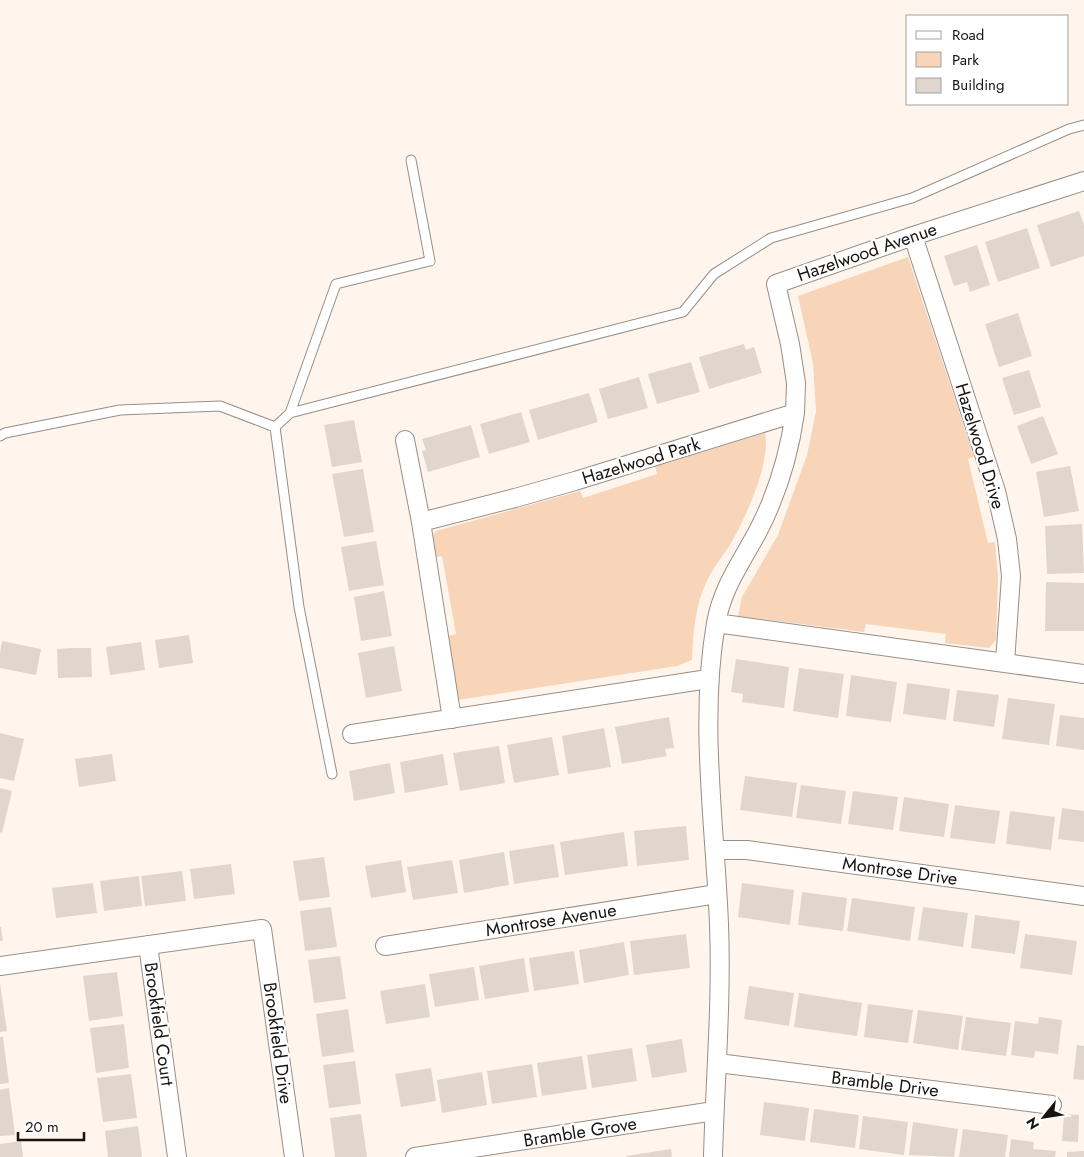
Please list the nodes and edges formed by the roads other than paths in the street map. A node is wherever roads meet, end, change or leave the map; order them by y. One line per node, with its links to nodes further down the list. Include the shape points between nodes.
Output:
1 (1084, 125): 5 (lane, via 912,198 771,238 714,274 683,312)
2 (411, 160): 5 (lane, via 430,261 336,284)
3 (1084, 181): 4 (street, Hazelwood Avenue)
4 (913, 236): 6 (street, Hazelwood Avenue, via 776,284 796,383); 12 (street, Hazelwood Drive, via 996,491 1007,539 1011,576)
5 (290, 413): 7 (lane)
6 (795, 413): 10 (street, Hazelwood Park, via 567,484); 11 (street, via 781,478 758,531 720,602)
7 (275, 426): 8 (lane, via 220,406 120,410); 17 (lane, via 299,608)
8 (0, 436)
9 (405, 440): 10 (street)
10 (421, 522): 15 (street)
11 (716, 623): 12 (street); 14 (street)
12 (1005, 663): 13 (street)
13 (1084, 674)
14 (708, 679): 15 (street); 18 (street)
15 (452, 720): 16 (street)
16 (352, 734)
17 (332, 774)
18 (715, 850): 19 (street); 20 (street, Montrose Drive, via 747,850)
19 (717, 894): 23 (street, Montrose Avenue); 25 (street)
20 (1084, 896)
21 (262, 929): 22 (street, Brookfield Court); 29 (street, Brookfield Drive)
22 (148, 945): 24 (street); 28 (street, Brookfield Court)
23 (385, 946)
24 (0, 966)
25 (718, 1063): 26 (street, Bramble Drive); 27 (street)
26 (1052, 1105)
27 (714, 1111): 30 (street, Bramble Grove); 31 (street)
28 (177, 1157)
29 (294, 1157)
30 (416, 1157)
31 (713, 1157)

